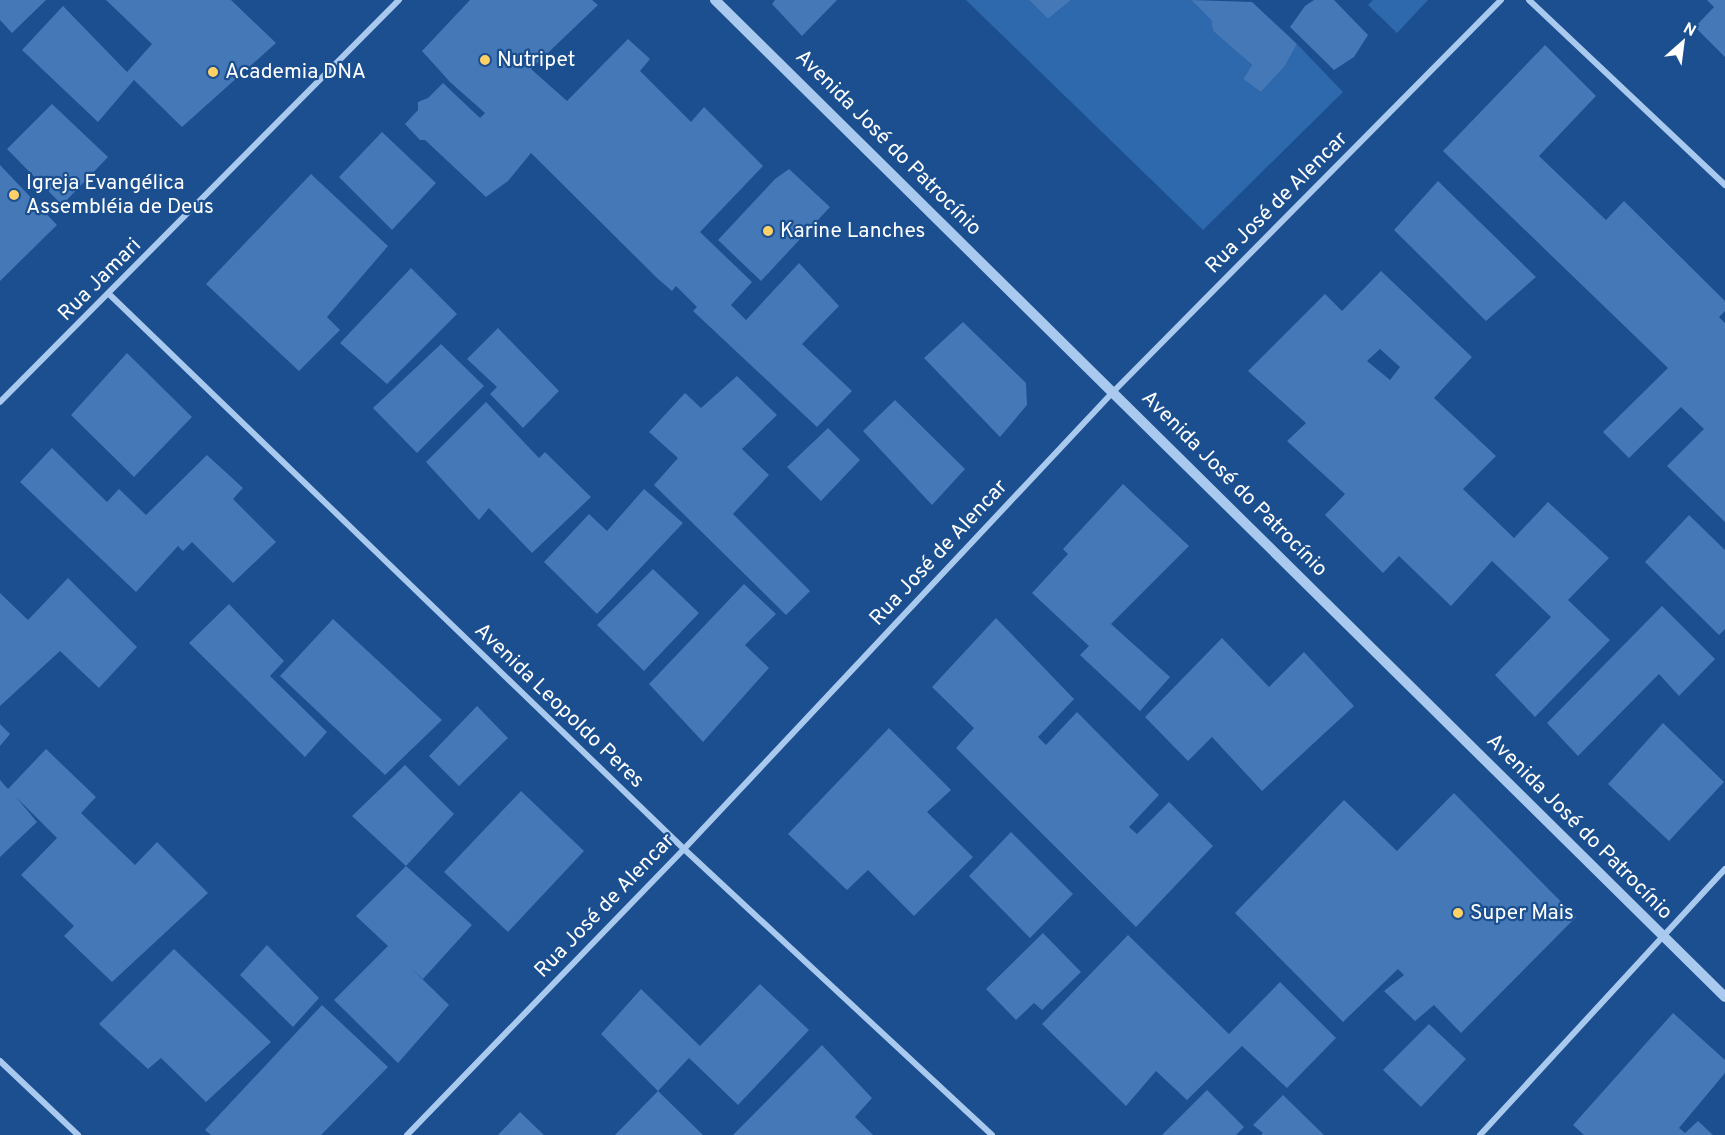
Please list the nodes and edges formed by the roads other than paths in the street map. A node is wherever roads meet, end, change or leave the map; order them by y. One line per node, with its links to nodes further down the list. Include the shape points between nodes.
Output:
1 (399, 0): 6 (street, Rua Jamari)
2 (715, 0): 7 (street, Avenida José do Patrocínio)
3 (1501, 0): 7 (street, Rua José de Alencar)
4 (1529, 0): 5 (street)
5 (1725, 185)
6 (110, 294): 8 (street, Rua Jamari); 9 (street, Avenida Leopoldo Peres)
7 (1113, 392): 9 (street, Rua José de Alencar); 11 (street, Avenida José do Patrocínio)
8 (0, 402)
9 (684, 849): 15 (street, Rua José de Alencar); 16 (street, Avenida Leopoldo Peres)
10 (1725, 869): 11 (street)
11 (1661, 936): 12 (street, Avenida José do Patrocínio); 17 (street)
12 (1725, 997)
13 (0, 1060): 14 (street)
14 (78, 1135)
15 (407, 1135)
16 (992, 1135)
17 (1480, 1135)

